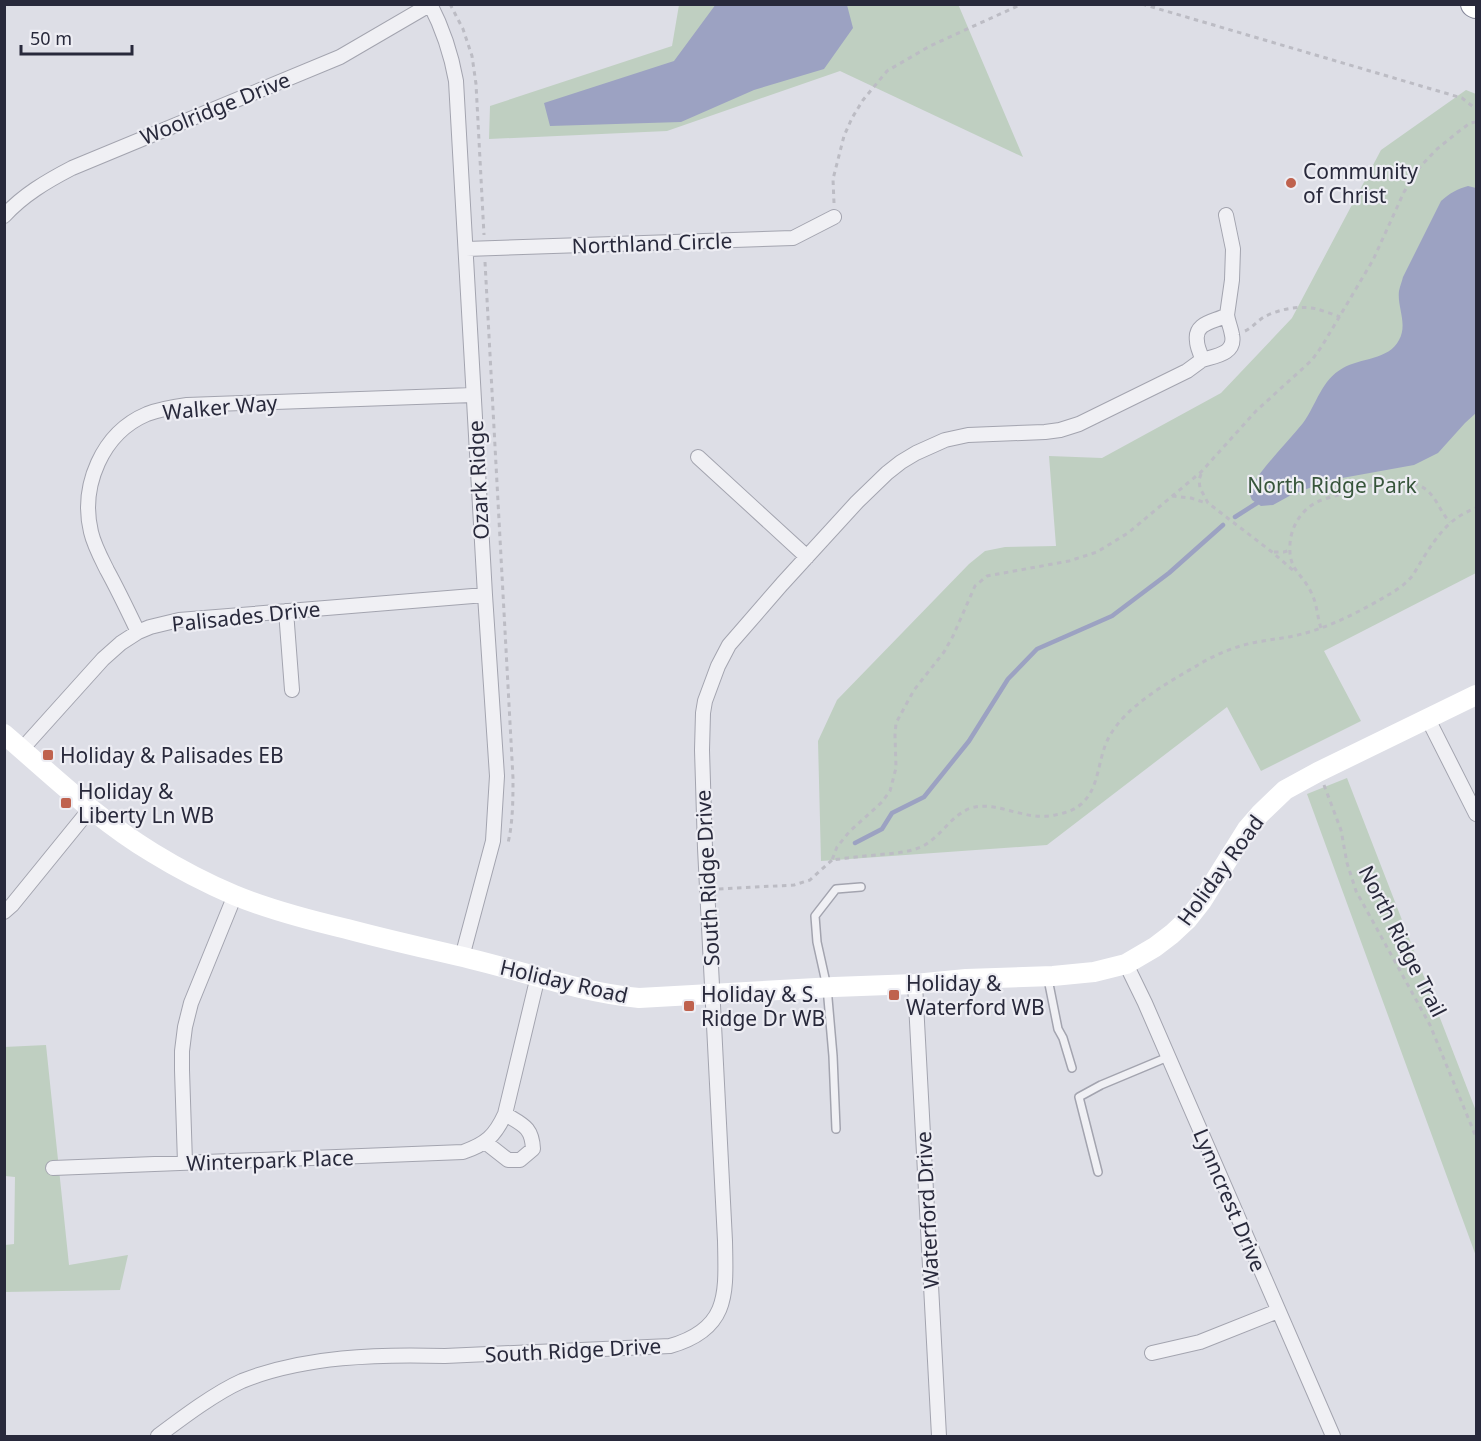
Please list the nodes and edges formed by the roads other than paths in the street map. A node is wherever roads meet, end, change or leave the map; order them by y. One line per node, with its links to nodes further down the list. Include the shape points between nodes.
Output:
1 (430, 5): 3 (street, Woolridge Drive, via 340,57 72,168 28,194); 5 (street, Ozark Ridge, via 448,46 456,81)
2 (1226, 215): 6 (street, via 1233,249)
3 (4, 216)
4 (834, 217): 5 (street, Northland Circle, via 793,238)
5 (466, 249): 8 (street, Ozark Ridge)
6 (1227, 315): 7 (street, via 1208,321 1199,329 1196,340); 7 (street, South Ridge Drive, via 1231,346 1223,354)
7 (1202, 360): 10 (street, South Ridge Drive, via 1079,424 1045,432 968,435 916,453 887,473)
8 (473, 395): 11 (street, Ozark Ridge); 13 (street, Walker Way, via 187,405 147,414 125,428 94,470 88,514 94,542)
9 (698, 457): 10 (street)
10 (807, 557): 30 (street, South Ridge Drive, via 729,645 705,701 702,750)
11 (485, 595): 12 (street, Palisades Drive); 24 (street, Ozark Ridge, via 497,776 493,841)
12 (286, 611): 13 (street, Palisades Drive, via 179,620); 14 (street)
13 (138, 632): 18 (street, Palisades Drive, via 103,659)
14 (292, 690)
15 (1476, 695): 16 (street, Holiday Road)
16 (1428, 719): 20 (street); 25 (street, Holiday Road, via 1285,790 1247,829 1202,902 1186,920 1155,947)
17 (4, 734): 18 (street, Holiday Road)
18 (22, 748): 19 (street, Holiday Road)
19 (90, 809): 22 (street, Holiday Road, via 184,871); 23 (street)
20 (1476, 814)
21 (861, 887): 29 (lane, via 836,889 815,916)
22 (235, 895): 24 (street, Holiday Road, via 314,921); 36 (street, via 185,1027)
23 (4, 912)
24 (462, 957): 26 (street, Holiday Road)
25 (1126, 964): 27 (street, Holiday Road); 31 (street, Lynncrest Drive)
26 (538, 976): 30 (street, Holiday Road, via 639,998); 33 (street)
27 (1047, 977): 28 (street, Holiday Road); 32 (lane, via 1058,1029)
28 (915, 984): 29 (street, Holiday Road); 42 (street, Waterford Drive)
29 (827, 987): 30 (street, Holiday Road); 34 (lane)
30 (712, 993): 41 (street, South Ridge Drive, via 726,1285 719,1310 701,1333 670,1346 306,1363 241,1382)
31 (1168, 1057): 38 (lane, via 1079,1097); 39 (street, Lynncrest Drive)
32 (1072, 1068)
33 (505, 1114): 35 (street, via 500,1127); 35 (street, via 524,1126 532,1138 533,1149 520,1160 508,1160)
34 (836, 1129)
35 (485, 1142): 36 (street, Winterpark Place, via 463,1152)
36 (185, 1163): 37 (street, Winterpark Place)
37 (53, 1168)
38 (1098, 1172)
39 (1278, 1311): 40 (street, via 1200,1342); 43 (street, Lynncrest Drive)
40 (1152, 1353)
41 (158, 1437)
42 (939, 1437)
43 (1333, 1437)

